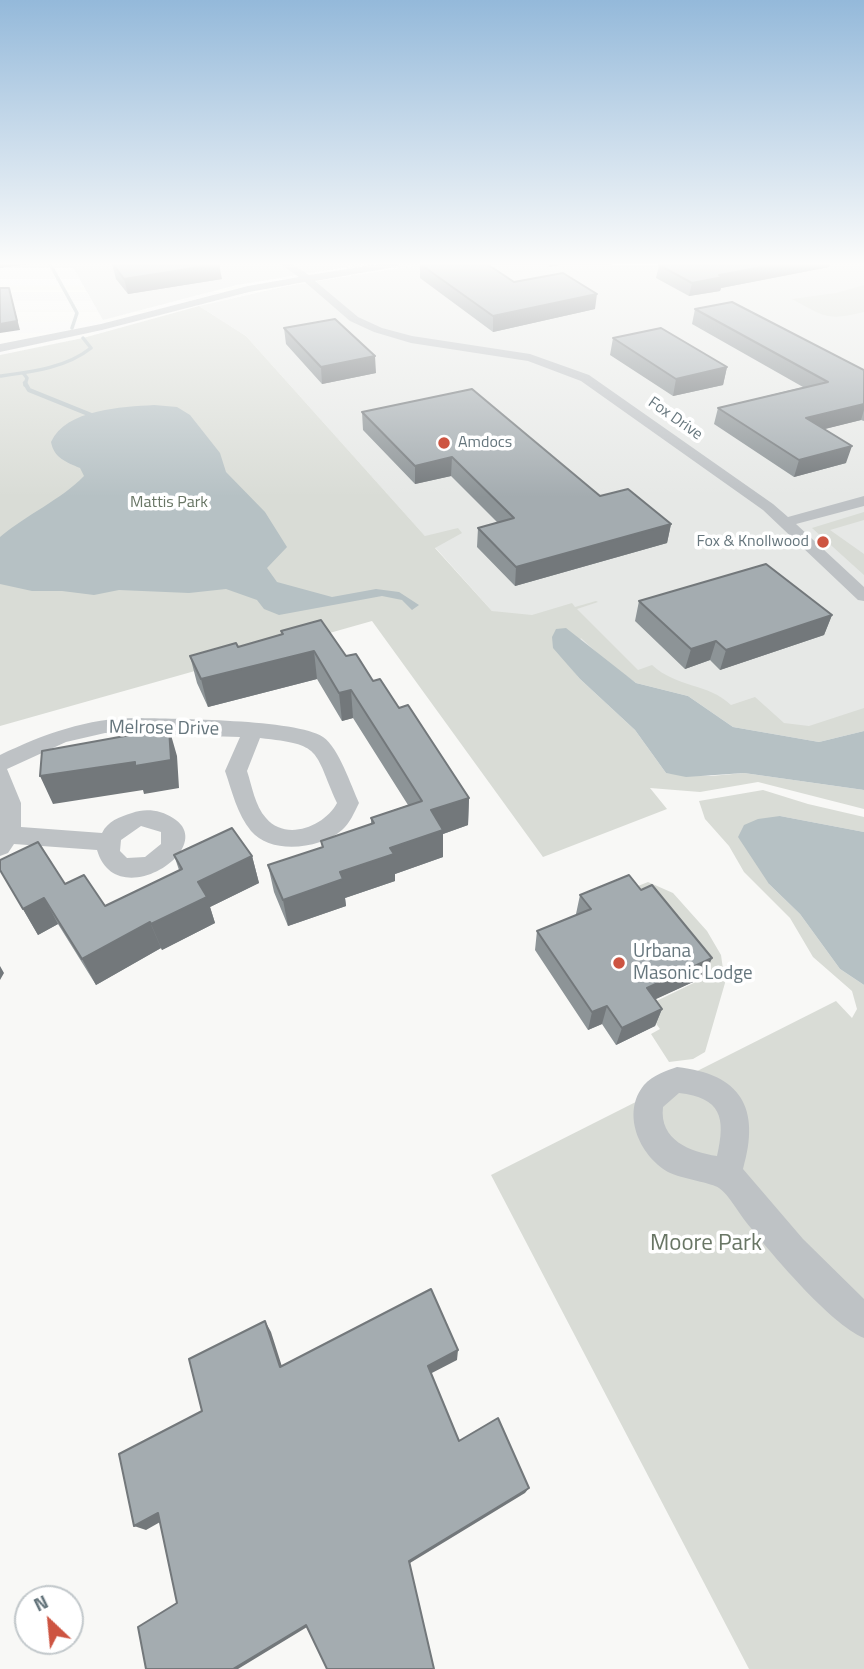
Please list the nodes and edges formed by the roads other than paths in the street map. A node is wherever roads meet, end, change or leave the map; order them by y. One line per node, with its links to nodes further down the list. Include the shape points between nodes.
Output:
1 (30, 342): 3 (street)
2 (429, 342): 5 (street, Fox Drive, via 530,358 585,378)
3 (0, 348)
4 (864, 501): 5 (street)
5 (787, 522): 6 (street, Fox Drive)
6 (864, 596)
7 (252, 732): 7 (street, Melrose Drive, via 316,740 348,803 340,819 321,832 292,838 265,830 253,817 236,771); 8 (street, Melrose Drive, via 118,725 77,732)
8 (0, 764)
9 (0, 775): 10 (street, via 13,821)
10 (4, 841): 11 (street)
11 (108, 842)
12 (727, 1173): 13 (street, via 766,1224)
13 (864, 1321)

